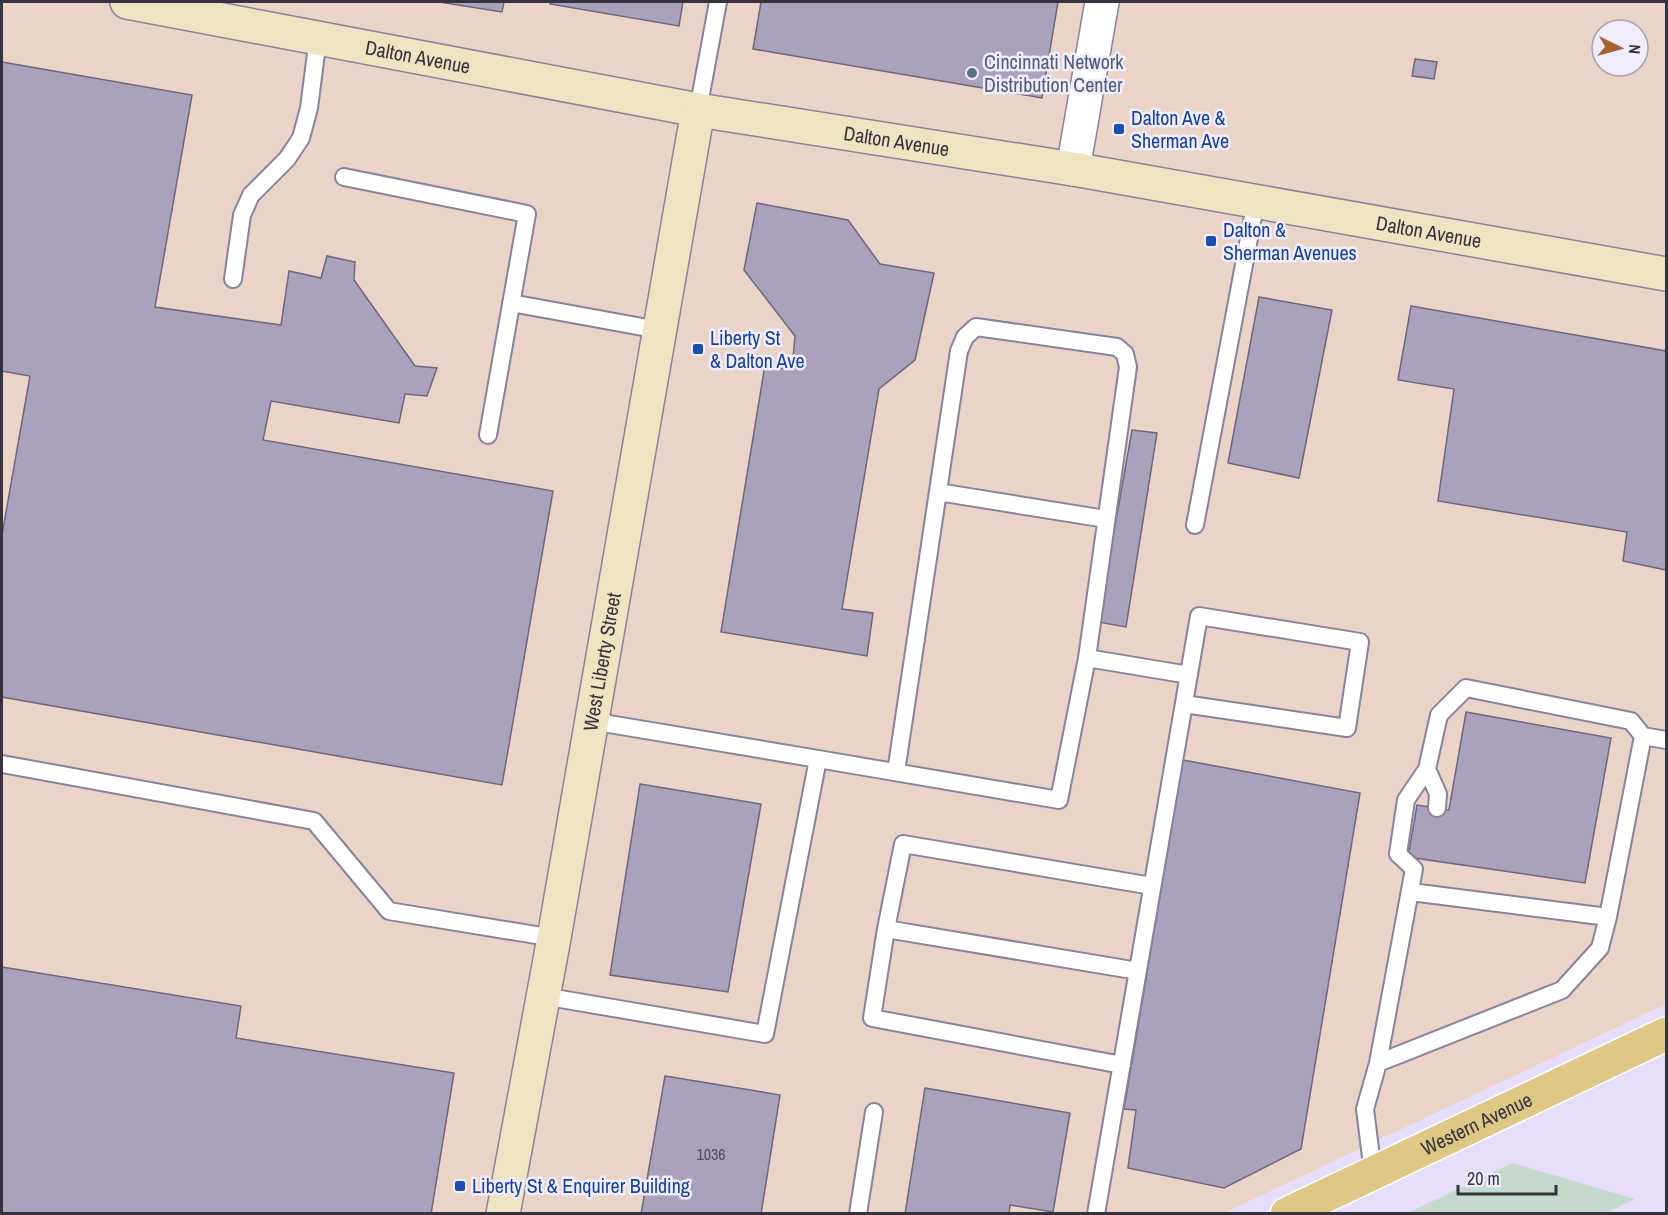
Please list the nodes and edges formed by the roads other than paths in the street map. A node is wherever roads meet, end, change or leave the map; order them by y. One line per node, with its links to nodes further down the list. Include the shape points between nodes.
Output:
1 (127, 2): 4 (main road, Dalton Avenue)
2 (718, 2): 5 (lane)
3 (1102, 2): 6 (street)
4 (318, 38): 5 (main road, Dalton Avenue); 10 (lane, via 301,138 287,159 250,195 242,215)
5 (698, 110): 6 (main road, Dalton Avenue); 12 (main road, West Liberty Street)
6 (1073, 169): 8 (main road, Dalton Avenue)
7 (344, 177): 11 (lane, via 526,214)
8 (1256, 201): 9 (main road, Dalton Avenue); 16 (lane)
9 (1666, 274)
10 (233, 279)
11 (511, 303): 12 (lane); 13 (lane)
12 (659, 330): 20 (main road, West Liberty Street)
13 (488, 435)
14 (938, 492): 15 (lane); 15 (lane, via 959,351 965,337 976,327 1117,347 1125,354 1128,367); 26 (lane)
15 (1106, 519): 17 (lane)
16 (1195, 525)
17 (1087, 658): 18 (lane); 26 (lane, via 1059,800)
18 (1189, 675): 19 (lane); 19 (lane, via 1199,616 1360,642 1347,728)
19 (1184, 704): 30 (lane)
20 (591, 721): 23 (lane); 34 (main road, West Liberty Street)
21 (1643, 736): 22 (lane); 25 (lane, via 1631,721 1466,688 1439,715); 32 (lane)
22 (1666, 740)
23 (818, 759): 26 (lane); 36 (lane, via 765,1035)
24 (2, 765): 34 (lane, via 314,821 389,911)
25 (1427, 769): 27 (lane, via 1438,794); 29 (lane, via 1406,800 1398,854)
26 (896, 772)
27 (1437, 808)
28 (1428, 860): 29 (lane)
29 (1414, 869): 31 (lane)
30 (1152, 886): 33 (lane, via 903,844); 35 (lane)
31 (1411, 892): 32 (lane); 38 (lane)
32 (1608, 917): 38 (lane, via 1600,948 1562,990)
33 (886, 929): 35 (lane); 39 (lane, via 872,1018)
34 (554, 938): 36 (main road, West Liberty Street)
35 (1138, 971): 39 (lane)
36 (543, 996): 42 (main road, West Liberty Street)
37 (1666, 1034): 41 (main road, Western Avenue)
38 (1378, 1063): 41 (lane, via 1365,1109)
39 (1122, 1065): 44 (lane)
40 (874, 1112): 43 (lane)
41 (1372, 1173): 45 (main road, Western Avenue)
42 (503, 1214)
43 (858, 1214)
44 (1096, 1214)
45 (1287, 1214)

